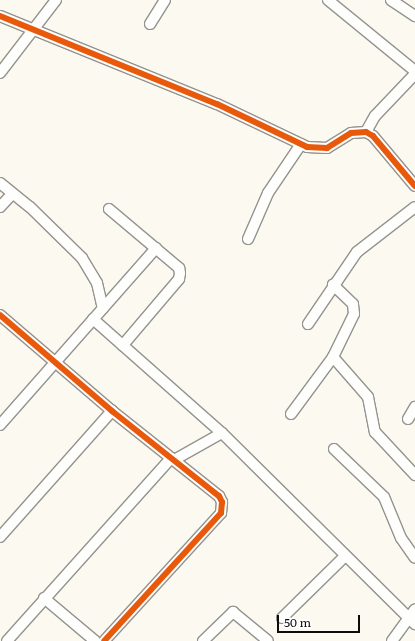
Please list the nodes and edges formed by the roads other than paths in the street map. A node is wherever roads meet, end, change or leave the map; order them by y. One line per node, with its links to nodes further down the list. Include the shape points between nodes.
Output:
1 (56, 0): 8 (street)
2 (165, 0): 7 (street)
3 (328, 0): 10 (street)
4 (391, 0): 6 (street)
5 (0, 16): 8 (street)
6 (415, 16)
7 (150, 24)
8 (32, 29): 9 (street); 12 (street, via 217,104)
9 (0, 73)
10 (414, 77): 11 (street, via 376,116)
11 (366, 132): 12 (street, via 351,133 327,148 318,150); 14 (street, via 373,136)
12 (300, 144): 19 (street, via 268,193)
13 (0, 183): 15 (street)
14 (415, 186)
15 (12, 194): 16 (street); 22 (street, via 30,207 82,258 97,283)
16 (0, 207)
17 (415, 207): 21 (street, via 364,246)
18 (109, 210): 20 (street)
19 (248, 239)
20 (156, 248): 22 (street); 26 (street, via 179,268 180,279)
21 (333, 285): 25 (street); 27 (street, via 355,309)
22 (103, 308): 24 (street)
23 (1, 316): 28 (street)
24 (93, 319): 26 (street); 28 (street)
25 (308, 324)
26 (123, 344): 34 (street)
27 (333, 357): 31 (street); 37 (street, via 368,397 375,432)
28 (54, 363): 30 (street); 33 (street)
29 (415, 407): 32 (street)
30 (112, 411): 36 (street); 38 (street)
31 (291, 414)
32 (408, 419)
33 (0, 425)
34 (222, 433): 36 (street); 40 (street)
35 (334, 449): 39 (street, via 384,497 401,538)
36 (172, 459): 41 (street); 47 (street, via 219,496 222,509)
37 (415, 475)
38 (0, 537)
39 (413, 553)
40 (345, 556): 43 (street); 44 (street)
41 (44, 598): 45 (street); 46 (street)
42 (415, 609): 44 (street)
43 (282, 618)
44 (411, 620): 50 (street)
45 (6, 641)
46 (95, 641)
47 (104, 641)
48 (203, 641): 49 (street, via 233,612)
49 (268, 641)
50 (392, 641)

